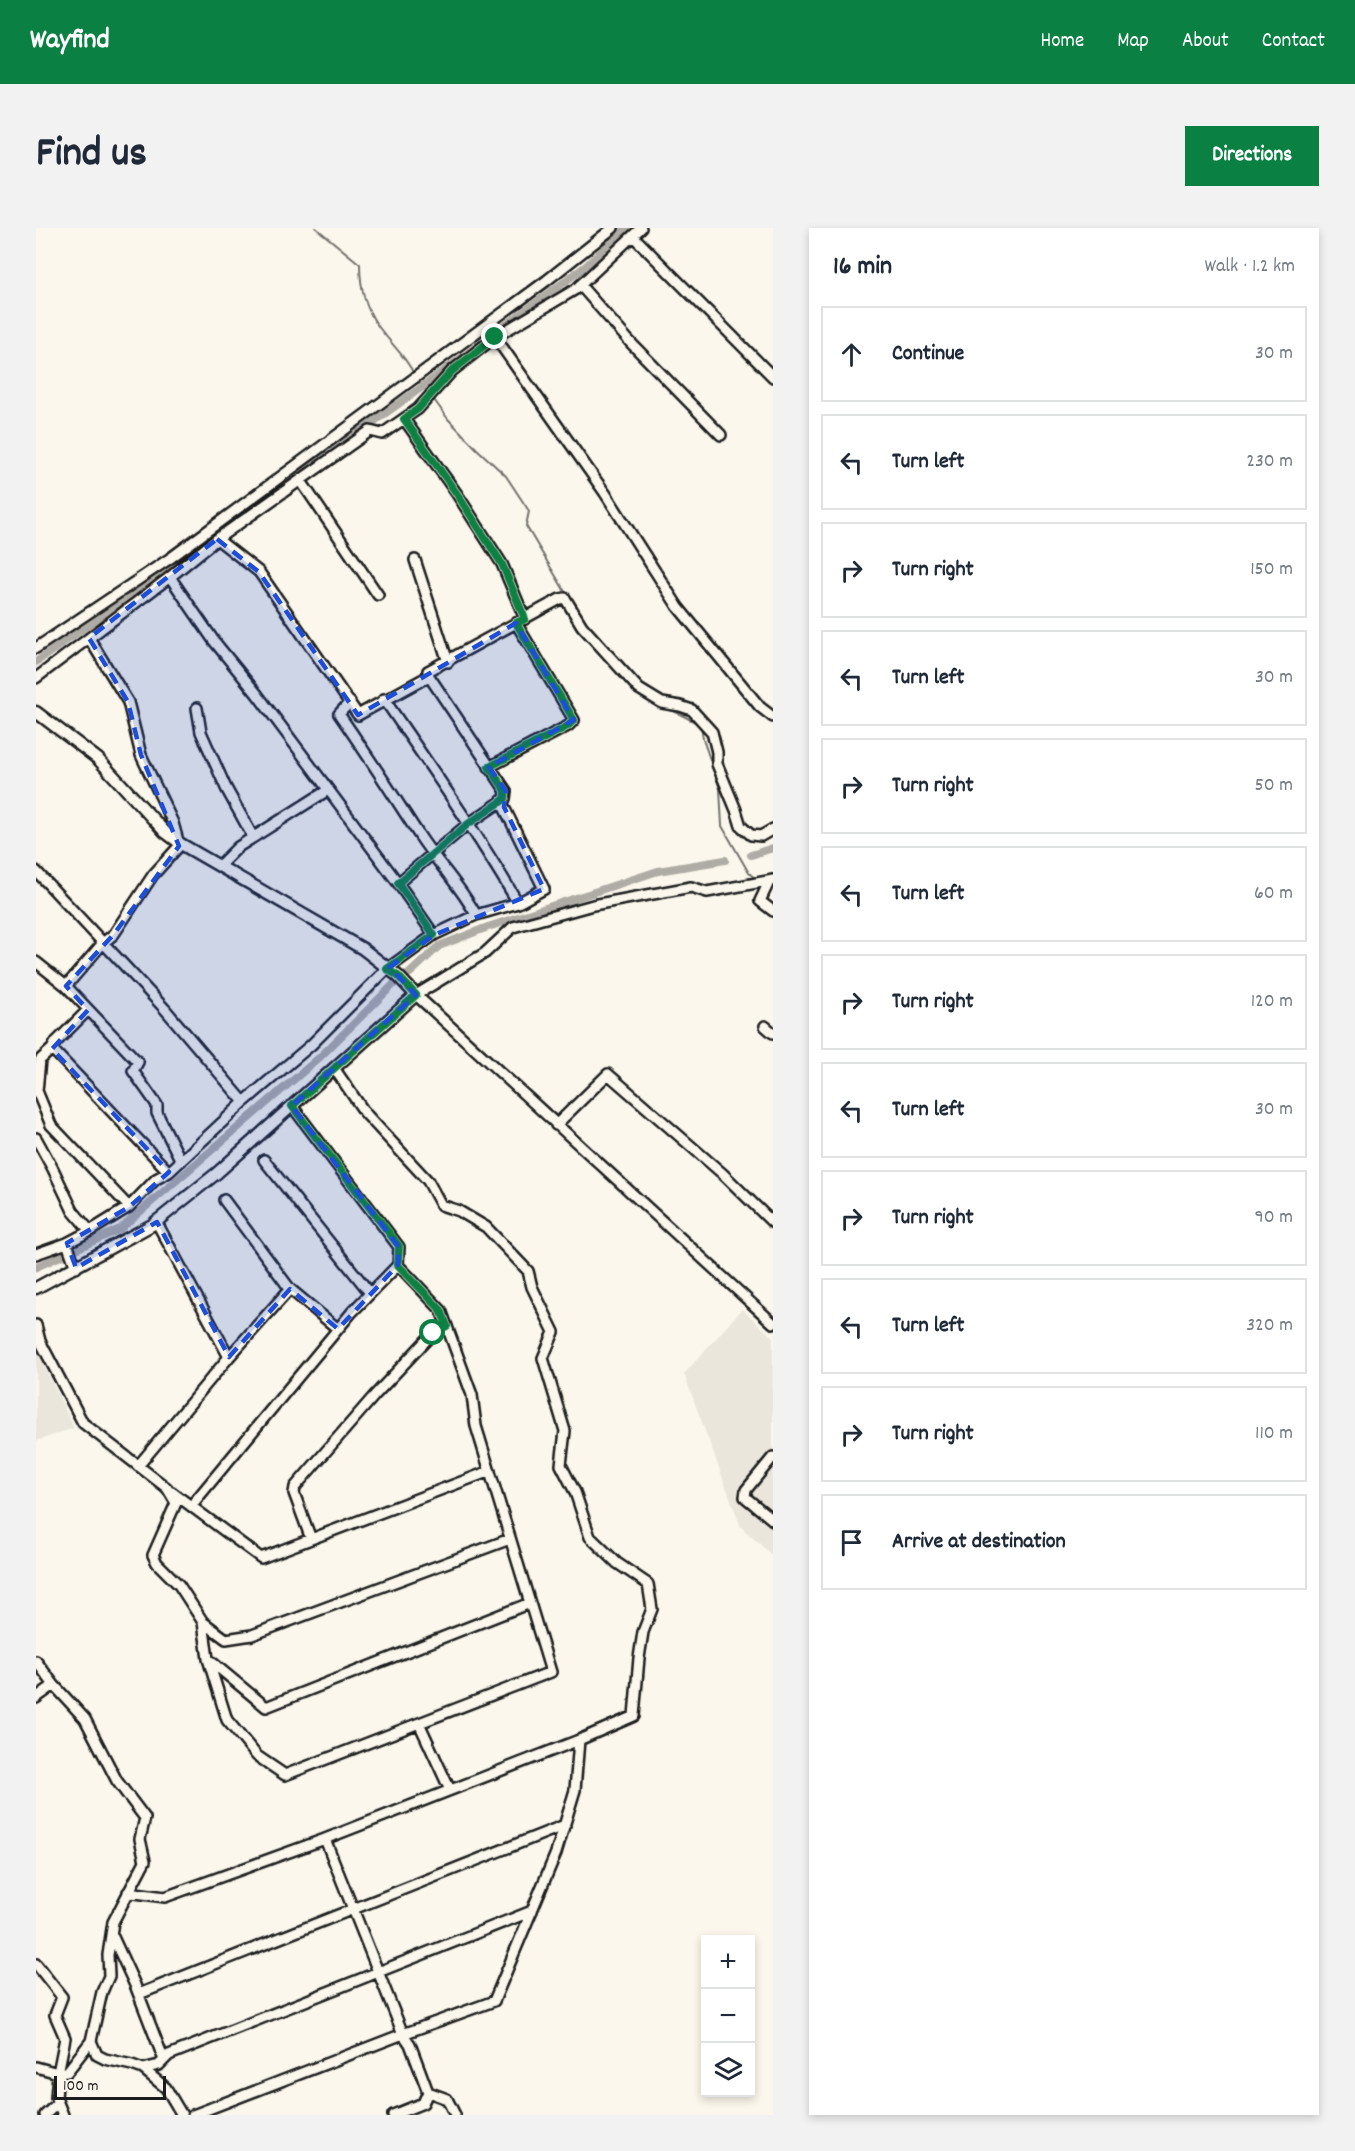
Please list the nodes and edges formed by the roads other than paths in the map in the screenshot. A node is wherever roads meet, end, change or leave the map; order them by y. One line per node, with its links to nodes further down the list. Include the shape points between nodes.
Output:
1 (613, 228): 16 (street, via 172,557)
2 (641, 228): 3 (street)
3 (633, 236): 4 (street); 6 (street)
4 (580, 285): 5 (street); 8 (street)
5 (495, 337): 7 (street, via 452,371); 24 (street, via 678,607 760,707)
6 (773, 377)
7 (404, 419): 9 (street, via 382,434 370,431); 14 (street, via 502,564)
8 (721, 435)
9 (301, 481): 10 (street); 13 (street)
10 (217, 538): 12 (street); 21 (street, via 259,572)
11 (415, 560): 17 (street)
12 (170, 577): 15 (street); 26 (street)
13 (378, 595)
14 (520, 621): 17 (street); 25 (street, via 574,720); 29 (street, via 565,598 582,626 639,689 662,703 692,710 712,732 717,764 741,826 751,835 761,836)
15 (89, 638): 19 (street); 31 (street, via 128,702 141,755)
16 (36, 648)
17 (448, 662): 18 (street, via 428,671)
18 (429, 676): 20 (street); 25 (street)
19 (36, 678)
20 (384, 699): 21 (street, via 358,715); 28 (street)
21 (350, 702): 32 (street, via 339,714)
22 (197, 708): 30 (street, via 201,732)
23 (36, 712): 31 (street, via 98,759 165,832)
24 (773, 717)
25 (489, 767): 27 (street, via 506,791)
26 (328, 790): 30 (street); 36 (street)
27 (501, 801): 28 (street); 37 (street, via 544,889)
28 (468, 824): 32 (street); 37 (street)
29 (773, 829)
30 (254, 837): 33 (street)
31 (180, 842): 33 (street); 41 (street, via 114,934)
32 (435, 854): 36 (street); 39 (street)
33 (220, 865): 43 (street, via 363,949)
34 (36, 871): 41 (street)
35 (771, 881): 38 (street, via 760,901); 45 (street, via 707,892 691,887 593,905 513,927 485,953)
36 (398, 883): 40 (street)
37 (518, 903): 39 (street)
38 (773, 911)
39 (476, 915): 40 (street)
40 (434, 935): 43 (street)
41 (103, 943): 44 (street); 51 (street)
42 (36, 962): 44 (street)
43 (387, 969): 45 (street); 51 (street, via 311,1045)
44 (66, 986): 46 (street)
45 (413, 992): 50 (street); 53 (street)
46 (88, 1010): 49 (street); 56 (street, via 138,1062 133,1071 157,1105 157,1113)
47 (765, 1026): 48 (street)
48 (773, 1034)
49 (52, 1049): 57 (street); 59 (street, via 40,1060 37,1091 51,1125)
50 (334, 1068): 52 (street); 90 (street, via 365,1113 428,1181 441,1205 486,1227 528,1271 554,1332 543,1358 565,1431 561,1465 590,1537 617,1563 648,1584 652,1609 643,1632 634,1716)
51 (244, 1102): 56 (street)
52 (292, 1106): 60 (street); 65 (street, via 399,1246)
53 (556, 1125): 61 (street, via 608,1074); 70 (street)
54 (36, 1138): 62 (street, via 73,1210)
55 (264, 1160): 69 (street)
56 (181, 1161): 57 (street)
57 (169, 1172): 59 (street, via 156,1179)
58 (224, 1200): 68 (street)
59 (129, 1207): 62 (street)
60 (156, 1221): 66 (street); 74 (street)
61 (773, 1223)
62 (90, 1231): 63 (street)
63 (67, 1243): 64 (street); 66 (street)
64 (36, 1254)
65 (398, 1265): 69 (street); 72 (street, via 441,1310)
66 (76, 1268): 67 (street)
67 (36, 1288)
68 (290, 1289): 73 (street); 74 (street)
69 (370, 1293): 73 (street)
70 (773, 1323)
71 (36, 1325): 76 (street, via 40,1341 83,1423)
72 (447, 1326): 77 (street, via 472,1395 476,1426); 81 (street, via 433,1333 295,1487)
73 (338, 1329): 79 (street)
74 (229, 1357): 76 (street)
75 (773, 1457): 80 (street, via 746,1490 745,1497)
76 (138, 1466): 78 (street)
77 (490, 1471): 81 (street); 82 (street)
78 (167, 1488): 79 (street); 84 (street, via 176,1503 153,1555 180,1585)
79 (191, 1506): 81 (street, via 261,1558)
80 (773, 1520)
81 (311, 1539)
82 (510, 1539): 83 (street); 84 (street, via 252,1635 226,1639)
83 (530, 1603): 85 (street, via 266,1707); 89 (street, via 551,1672)
84 (203, 1622): 85 (street)
85 (208, 1659): 89 (street, via 227,1720 257,1756 285,1775)
86 (36, 1661): 87 (street)
87 (54, 1685): 88 (street); 94 (street, via 85,1719 117,1781 145,1818 140,1839 145,1861)
88 (36, 1698)
89 (419, 1723): 91 (street)
90 (579, 1740): 91 (street); 92 (street, via 575,1790)
91 (450, 1790): 93 (street)
92 (565, 1825): 95 (street); 96 (street)
93 (325, 1839): 94 (street, via 165,1897); 95 (street)
94 (128, 1892): 97 (street)
95 (353, 1909): 99 (street); 100 (street)
96 (532, 1911): 99 (street); 101 (street, via 494,2001)
97 (111, 1933): 100 (street); 102 (street, via 109,1976)
98 (36, 1964): 106 (street, via 62,1997 55,2015 65,2038)
99 (378, 1972): 101 (street); 103 (street)
100 (139, 1994): 103 (street)
101 (403, 2034): 107 (street); 112 (street)
102 (91, 2041): 105 (street, via 97,2055); 106 (street, via 67,2072)
103 (164, 2060): 105 (street)
104 (36, 2067): 106 (street)
105 (143, 2069): 111 (street, via 166,2088)
106 (58, 2073): 108 (street)
107 (428, 2092): 113 (street, via 423,2103); 114 (street, via 447,2100)
108 (58, 2103): 109 (street); 110 (street)
109 (45, 2115)
110 (63, 2115)
111 (182, 2115)
112 (193, 2115)
113 (393, 2115)
114 (455, 2115)

